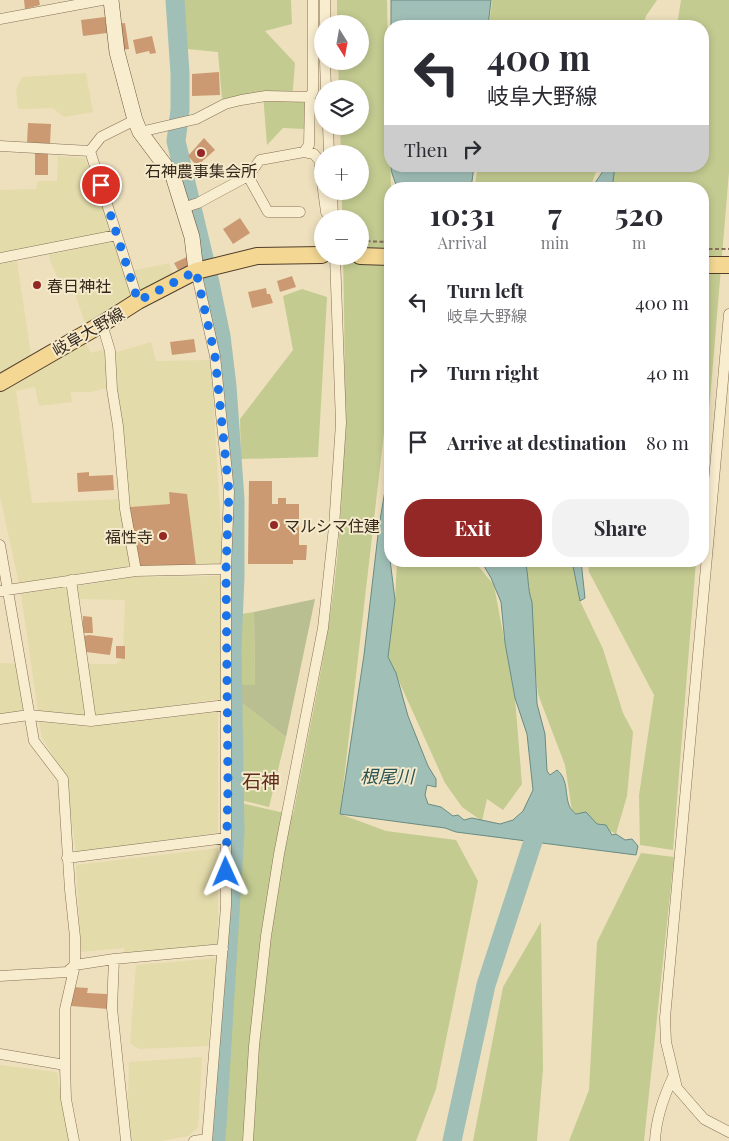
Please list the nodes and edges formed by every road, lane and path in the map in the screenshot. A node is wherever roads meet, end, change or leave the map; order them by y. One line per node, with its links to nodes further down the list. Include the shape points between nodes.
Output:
1 (102, 0): 6 (street)
2 (111, 0): 8 (main road, via 117,52)
3 (313, 0): 7 (street, via 313,90)
4 (325, 0): 5 (street)
5 (325, 15)
6 (1, 16)
7 (310, 97): 8 (street, via 266,96 241,100 225,104 196,119); 11 (street, via 309,145)
8 (138, 126): 10 (street, via 100,137); 13 (main road, via 173,176)
9 (0, 146): 10 (street)
10 (90, 151): 16 (street)
11 (304, 152): 12 (street, via 260,160); 14 (street, via 314,154 319,160)
12 (248, 176): 13 (street); 15 (street, via 268,212)
13 (185, 207): 26 (main road)
14 (326, 210)
15 (300, 212)
16 (117, 235): 24 (street); 27 (street)
17 (369, 241): 18 (path)
18 (384, 242)
19 (709, 249): 20 (path)
20 (729, 249)
21 (314, 255): 26 (main road, 岐阜大野線, via 257,256)
22 (369, 256): 23 (main road)
23 (384, 257)
24 (0, 258)
25 (335, 265): 56 (street, via 341,423 334,527 323,628 266,936)
26 (203, 268): 27 (main road, 岐阜大野線); 34 (street, via 228,483)
27 (138, 301): 29 (main road, 岐阜大野線)
28 (729, 314): 31 (street)
29 (102, 324): 30 (main road, 岐阜大野線); 35 (street, via 110,351 125,509)
30 (0, 382)
31 (709, 534)
32 (0, 545): 37 (street)
33 (706, 567): 50 (street, via 665,1018)
34 (226, 570): 35 (street); 38 (street)
35 (136, 571): 36 (street)
36 (71, 580): 37 (street); 41 (street)
37 (4, 590): 39 (street)
38 (226, 705): 41 (street); 42 (street)
39 (29, 715): 40 (street); 41 (street); 43 (street, via 34,741 63,779)
40 (0, 719)
41 (91, 721)
42 (226, 838): 43 (street); 44 (street)
43 (68, 858): 46 (street)
44 (223, 949): 45 (street); 52 (street)
45 (114, 959): 46 (street); 54 (street, via 112,1008)
46 (75, 965): 47 (street, via 67,972); 49 (street, via 65,1009)
47 (0, 976)
48 (0, 1054): 49 (street)
49 (65, 1065): 53 (street, via 66,1099)
50 (673, 1077): 51 (street, via 677,1088 704,1119); 57 (street, via 667,1089)
51 (729, 1132)
52 (207, 1140): 55 (street)
53 (74, 1141)
54 (126, 1141)
55 (194, 1141)
56 (248, 1141)
57 (655, 1141)

